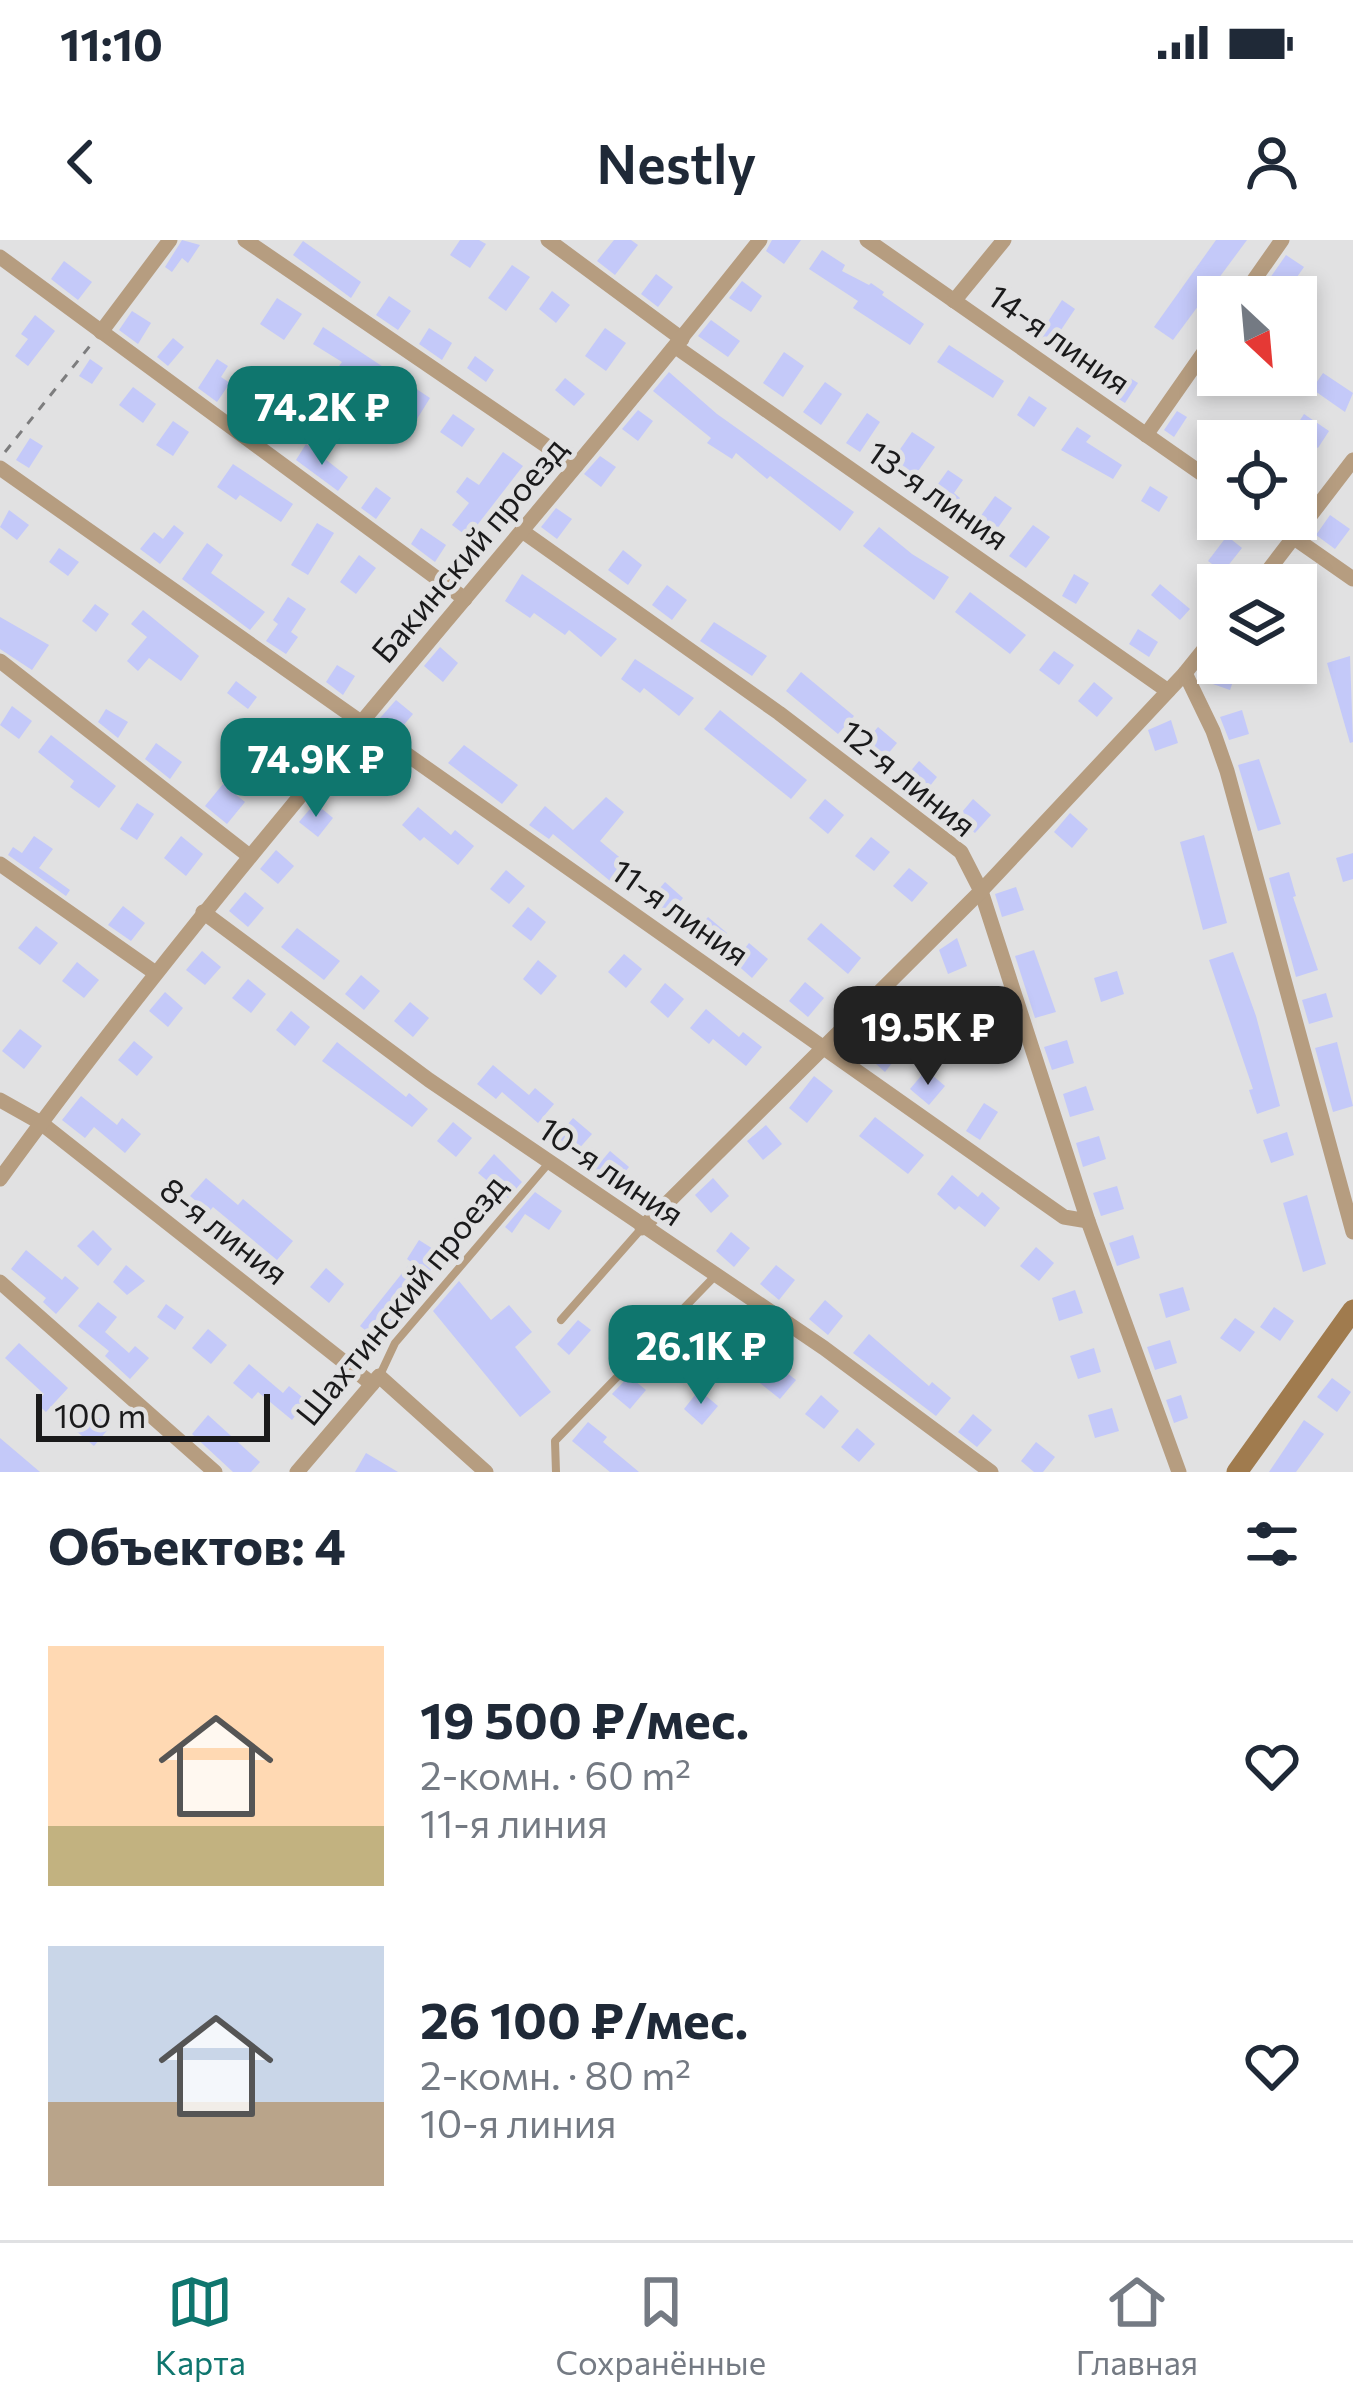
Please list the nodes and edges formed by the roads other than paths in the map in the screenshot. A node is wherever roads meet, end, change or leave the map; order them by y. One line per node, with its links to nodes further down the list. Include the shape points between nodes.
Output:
1 (170, 240): 11 (street)
2 (245, 240): 16 (street)
3 (548, 240): 12 (street, 13-я линия)
4 (760, 240): 12 (street, Бакинский проезд)
5 (867, 240): 10 (street, 14-я линия)
6 (1004, 240): 10 (street)
7 (1282, 240): 9 (street)
8 (0, 256): 11 (street)
9 (1257, 276)
10 (954, 301): 14 (street, 14-я линия)
11 (101, 332): 25 (street)
12 (679, 343): 16 (street, Бакинский проезд); 29 (street, 13-я линия)
13 (1197, 362): 14 (street)
14 (1146, 435): 18 (street, 14-я линия)
15 (1353, 460): 19 (street)
16 (576, 466): 20 (street, Бакинский проезд)
17 (0, 468): 30 (street, 11-я линия)
18 (1197, 470)
19 (1317, 508)
20 (521, 532): 25 (street, Бакинский проезд); 33 (street, 12-я линия, via 779,712 961,852)
21 (1292, 540): 23 (street)
22 (1297, 540): 24 (street)
23 (1273, 564)
24 (1353, 579)
25 (465, 599): 30 (street, Бакинский проезд)
26 (1197, 658): 28 (street)
27 (0, 661): 31 (street)
28 (1185, 673): 29 (street); 43 (street, via 1227,772)
29 (1168, 691): 33 (street)
30 (360, 724): 31 (street, Бакинский проезд); 36 (street, 11-я линия)
31 (248, 855): 34 (street, Бакинский проезд)
32 (0, 864): 35 (street)
33 (981, 891): 36 (street); 41 (street, 12-я линия)
34 (203, 912): 35 (street, Бакинский проезд); 39 (street, 10-я линия)
35 (154, 971): 38 (street, Бакинский проезд)
36 (823, 1046): 41 (street, 11-я линия, via 1064,1217); 42 (street)
37 (0, 1100): 38 (street, 8-я линия)
38 (41, 1123): 40 (street, Бакинский проезд); 48 (street, 8-я линия)
39 (548, 1164): 42 (street, 10-я линия); 48 (lane, Шахтинский проезд, via 395,1343)
40 (0, 1179)
41 (1088, 1220): 54 (street, 12-я линия)
42 (642, 1228): 44 (street, 10-я линия); 47 (lane)
43 (1353, 1232)
44 (715, 1276): 52 (lane, via 555,1442); 53 (street, 10-я линия)
45 (0, 1282): 49 (street)
46 (1353, 1310): 55 (street)
47 (561, 1320)
48 (376, 1380): 50 (street, Шахтинский проезд); 51 (street, 8-я линия)
49 (215, 1472)
50 (298, 1472)
51 (486, 1472)
52 (556, 1472)
53 (991, 1472)
54 (1179, 1472)
55 (1237, 1472)

